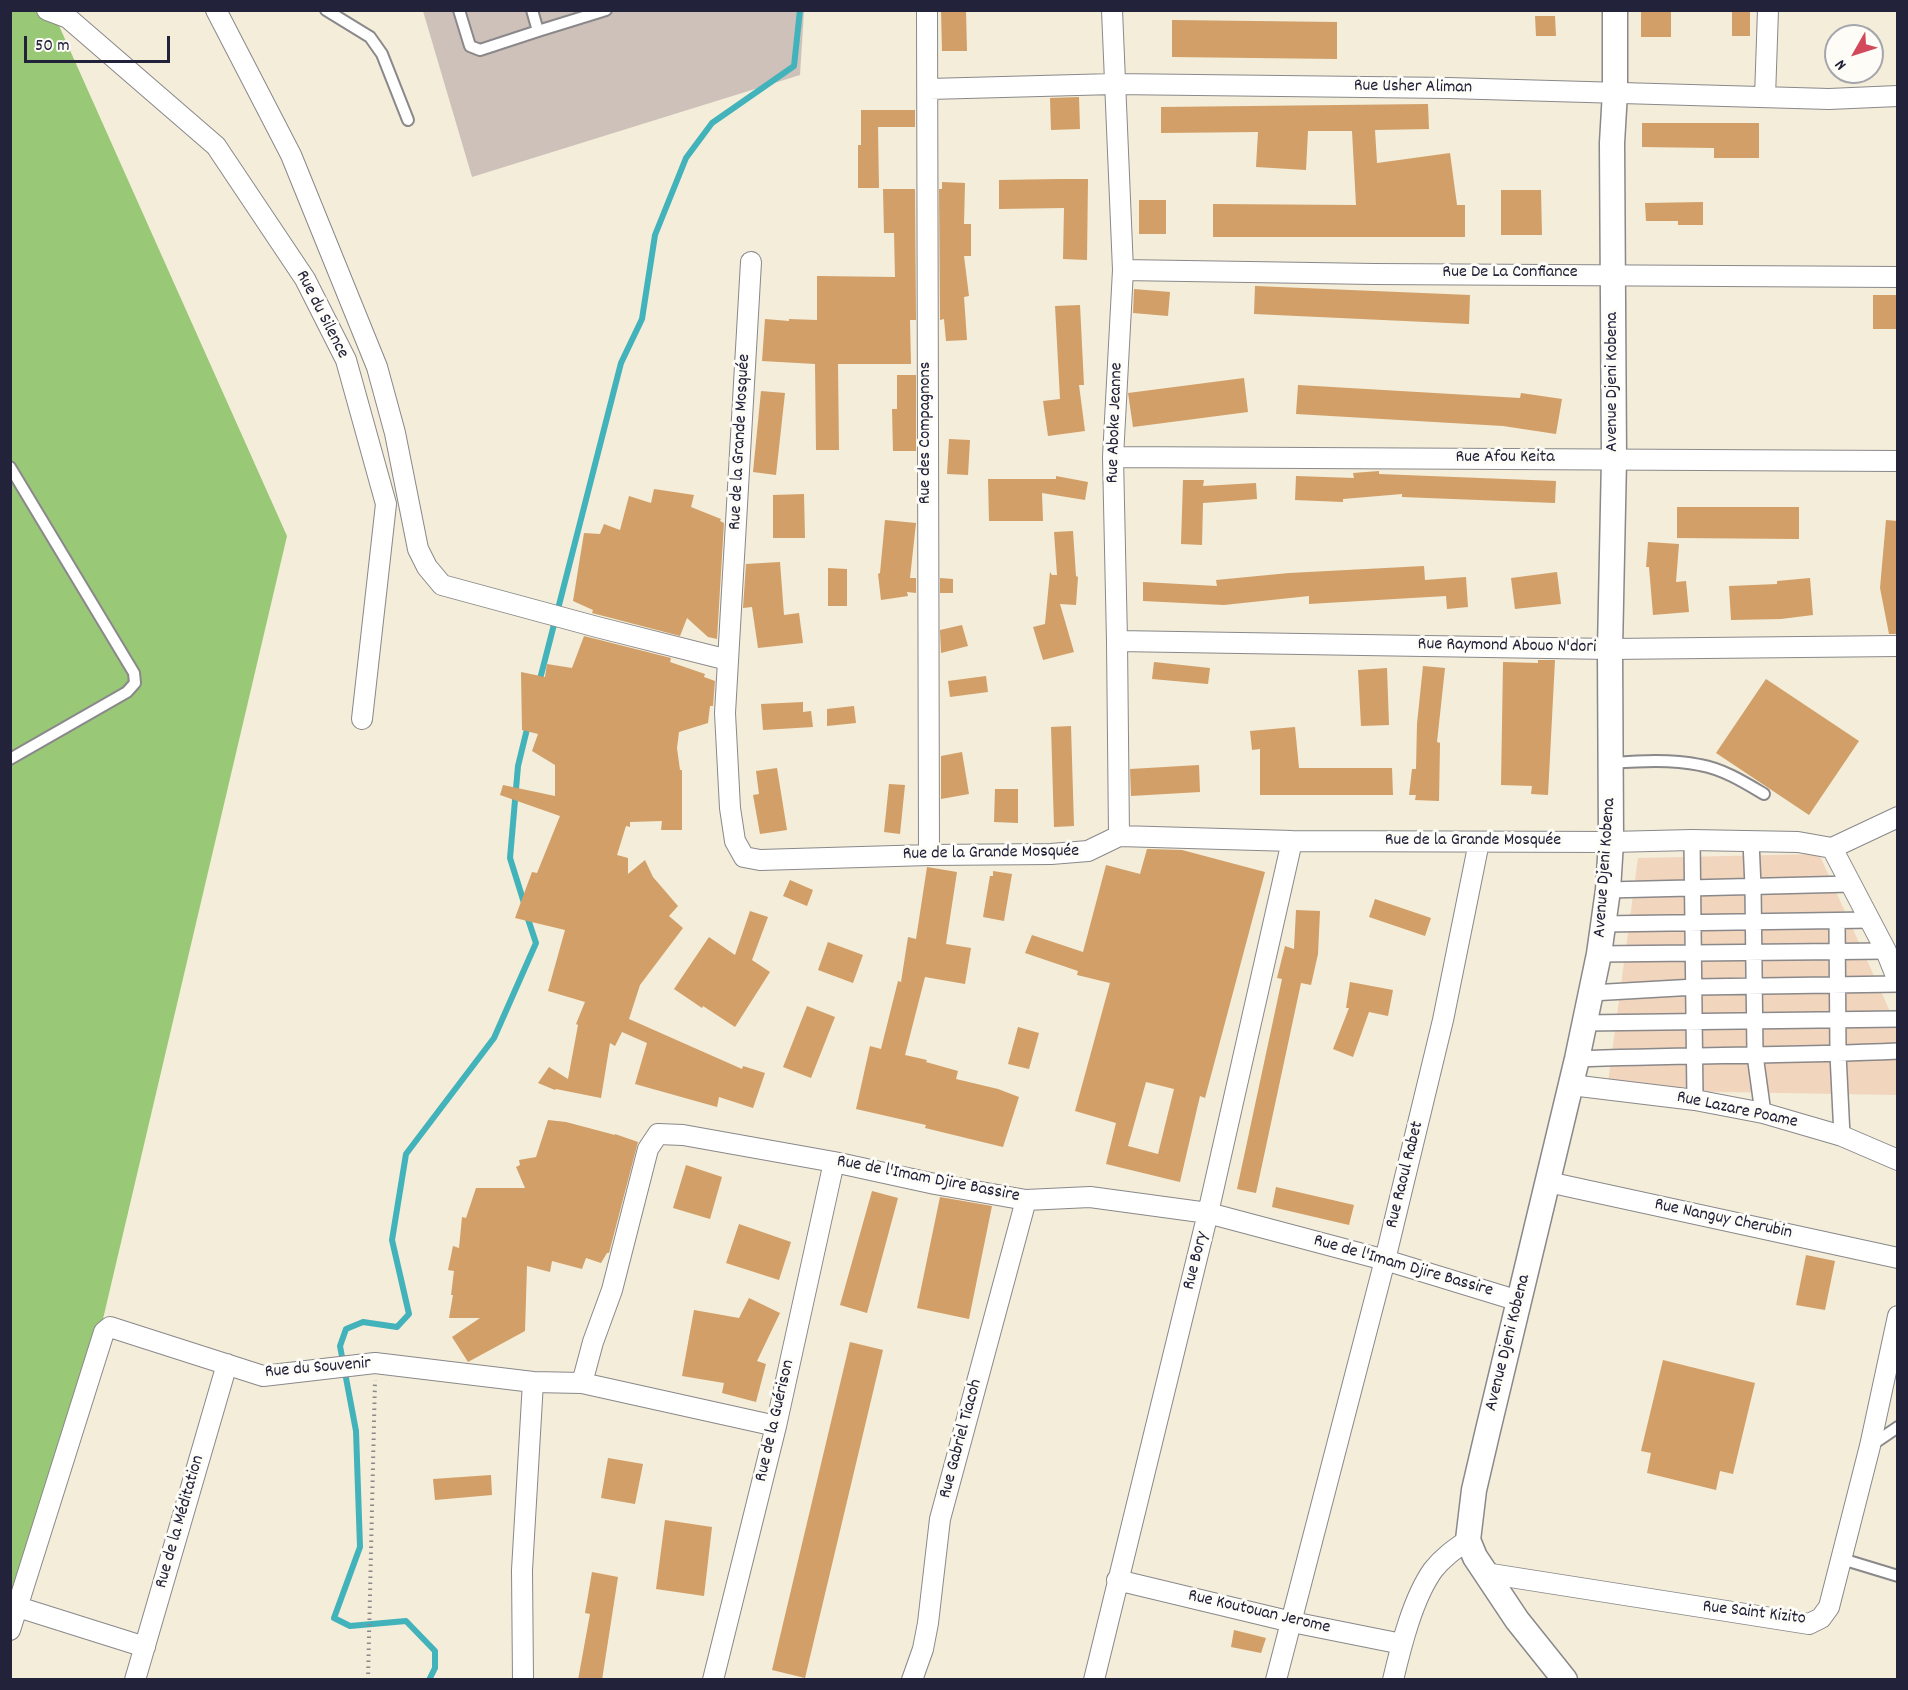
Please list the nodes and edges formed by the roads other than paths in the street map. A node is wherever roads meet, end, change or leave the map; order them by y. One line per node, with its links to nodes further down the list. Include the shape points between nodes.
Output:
1 (47, 10): 30 (street, Rue du Silence, via 68,18 216,146 305,279 346,360 387,504)
2 (216, 10): 29 (street, via 291,155 377,367 418,549 427,567 442,585)
3 (326, 10): 17 (lane, via 370,36 382,54)
4 (459, 10): 11 (lane, via 470,46 480,50)
5 (532, 10): 11 (lane)
6 (606, 10): 11 (lane)
7 (927, 10): 13 (street, Rue des Compagnons)
8 (1112, 10): 12 (street, Rue Aboke Jeanne)
9 (1615, 10): 14 (street, Avenue Djeni Kobena)
10 (1768, 10): 16 (street)
11 (538, 31)
12 (1114, 84): 13 (street, Rue Usher Aliman); 14 (street, Rue Usher Aliman); 19 (street, Rue Aboke Jeanne)
13 (929, 89): 42 (street, Rue des Compagnons)
14 (1615, 92): 16 (street, Rue Usher Aliman); 20 (street, Avenue Djeni Kobena)
15 (1898, 96): 16 (street, Rue Usher Aliman)
16 (1765, 97)
17 (408, 120)
18 (751, 262): 29 (street, Rue de la Grande Mosquée)
19 (1123, 270): 20 (street, Rue De La Confiance); 22 (street, Rue Aboke Jeanne)
20 (1614, 275): 21 (street, Rue De La Confiance); 23 (street, Avenue Djeni Kobena)
21 (1898, 277)
22 (1113, 457): 23 (street, Rue Afou Keita); 26 (street, Rue Aboke Jeanne)
23 (1614, 459): 24 (street, Rue Afou Keita); 28 (street, Avenue Djeni Kobena)
24 (1898, 461)
25 (10, 467): 31 (lane, via 134,673 135,683 127,692)
26 (1117, 640): 28 (street, Rue Raymond Abouo N'dori); 35 (street, Rue Aboke Jeanne)
27 (1898, 646): 28 (street, Rue Raymond Abouo N'dori)
28 (1610, 649): 32 (street, Avenue Djeni Kobena)
29 (728, 660): 42 (street, Rue de la Grande Mosquée, via 725,713 730,808 735,841 744,857 760,860)
30 (362, 719)
31 (10, 759)
32 (1611, 763): 33 (lane, via 1701,765 1734,776); 40 (street, Avenue Djeni Kobena)
33 (1764, 794)
34 (1898, 818): 41 (street)
35 (1119, 836): 37 (street, Rue de la Grande Mosquée); 42 (street, Rue de la Grande Mosquée, via 1088,851)
36 (1692, 840): 38 (street, Rue de la Grande Mosquée); 40 (street, Rue de la Grande Mosquée); 45 (street)
37 (1292, 841): 39 (street, Rue de la Grande Mosquée); 80 (street, Rue Bory)
38 (1750, 841): 41 (street, Rue de la Grande Mosquée, via 1798,842); 44 (street)
39 (1479, 842): 40 (street, Rue de la Grande Mosquée); 82 (street, Rue Raoul Rabet, via 1443,1020)
40 (1611, 842): 46 (street, Avenue Djeni Kobena)
41 (1832, 848): 43 (street)
42 (928, 855)
43 (1851, 884): 44 (street); 47 (street)
44 (1753, 887): 45 (street); 48 (street)
45 (1694, 888): 46 (street); 50 (street)
46 (1608, 890): 51 (street, Avenue Djeni Kobena)
47 (1870, 920): 49 (street); 53 (street)
48 (1753, 921): 49 (street); 50 (street); 55 (street)
49 (1837, 921): 52 (street)
50 (1694, 922): 51 (street); 54 (street)
51 (1603, 924): 56 (street, Avenue Djeni Kobena)
52 (1837, 951): 53 (street); 55 (street); 59 (street)
53 (1886, 951): 57 (street)
54 (1694, 952): 55 (street); 56 (street); 60 (street)
55 (1754, 952): 58 (street)
56 (1599, 954): 61 (street, Avenue Djeni Kobena)
57 (1898, 982): 59 (street)
58 (1754, 986): 59 (street); 60 (street); 64 (street)
59 (1838, 986): 65 (street)
60 (1695, 987): 61 (street); 63 (street)
61 (1591, 993): 66 (street, Avenue Djeni Kobena)
62 (1898, 1018): 65 (street)
63 (1695, 1020): 64 (street); 66 (street); 70 (street)
64 (1755, 1020): 65 (street); 68 (street)
65 (1838, 1020): 69 (street)
66 (1584, 1023): 71 (street, Avenue Djeni Kobena)
67 (1898, 1051): 69 (street)
68 (1755, 1054): 69 (street); 70 (street); 74 (street)
69 (1838, 1054): 75 (street)
70 (1696, 1055): 71 (street); 73 (street)
71 (1577, 1059): 72 (street, Avenue Djeni Kobena)
72 (1571, 1085): 73 (street, Rue Lazare Poame); 78 (street, Avenue Djeni Kobena)
73 (1695, 1100): 74 (street, Rue Lazare Poame)
74 (1763, 1113): 75 (street, Rue Lazare Poame)
75 (1842, 1136): 76 (street, Rue Lazare Poame)
76 (1898, 1160)
77 (834, 1162): 79 (street, Rue de l'Imam Djire Bassire); 87 (street, Rue de l'Imam Djire Bassire, via 682,1134 658,1134 648,1149 612,1290); 88 (street, Rue de la Guérison)
78 (1548, 1182): 81 (street, Rue Nanguy Cherubin); 83 (street, Avenue Djeni Kobena)
79 (1026, 1200): 80 (street, Rue de l'Imam Djire Bassire, via 1090,1197); 104 (street, Rue Gabriel Tiacoh, via 940,1519 928,1623)
80 (1208, 1213): 82 (street, Rue de l'Imam Djire Bassire); 95 (street, Rue Bory)
81 (1898, 1258)
82 (1385, 1260): 83 (street, Rue de l'Imam Djire Bassire); 97 (street, Rue Raoul Rabet)
83 (1519, 1301): 91 (street, Avenue Djeni Kobena, via 1474,1490)
84 (1898, 1316): 90 (street, Rue Saint Kizito)
85 (227, 1364): 86 (street, Rue du Souvenir, via 263,1376 375,1363); 96 (street, Rue du Souvenir, via 110,1327 105,1331); 100 (street, Rue de la Méditation)
86 (533, 1382): 87 (street, Rue du Souvenir); 102 (street, via 522,1570)
87 (582, 1383): 88 (street, Rue du Souvenir)
88 (776, 1426): 103 (street, Rue de la Guérison)
89 (1898, 1427): 90 (lane)
90 (1870, 1446): 92 (street, Rue Saint Kizito)
91 (1468, 1540): 93 (street); 99 (street, via 1433,1570)
92 (1842, 1558): 93 (street, Rue Saint Kizito, via 1829,1607 1821,1618 1809,1624); 94 (lane)
93 (1485, 1574): 108 (street)
94 (1898, 1576)
95 (1118, 1580): 97 (street, Rue Koutouan Jerome); 105 (street, Rue Bory)
96 (18, 1607): 98 (street, Rue du Souvenir); 100 (street)
97 (1292, 1622): 99 (street, Rue Koutouan Jerome); 106 (street, Rue Raoul Rabet)
98 (10, 1630)
99 (1402, 1644): 107 (street)
100 (145, 1647): 101 (street, Rue de la Méditation)
101 (135, 1680)
102 (522, 1680)
103 (713, 1680)
104 (912, 1680)
105 (1094, 1680)
106 (1276, 1680)
107 (1393, 1680)
108 (1564, 1680)

